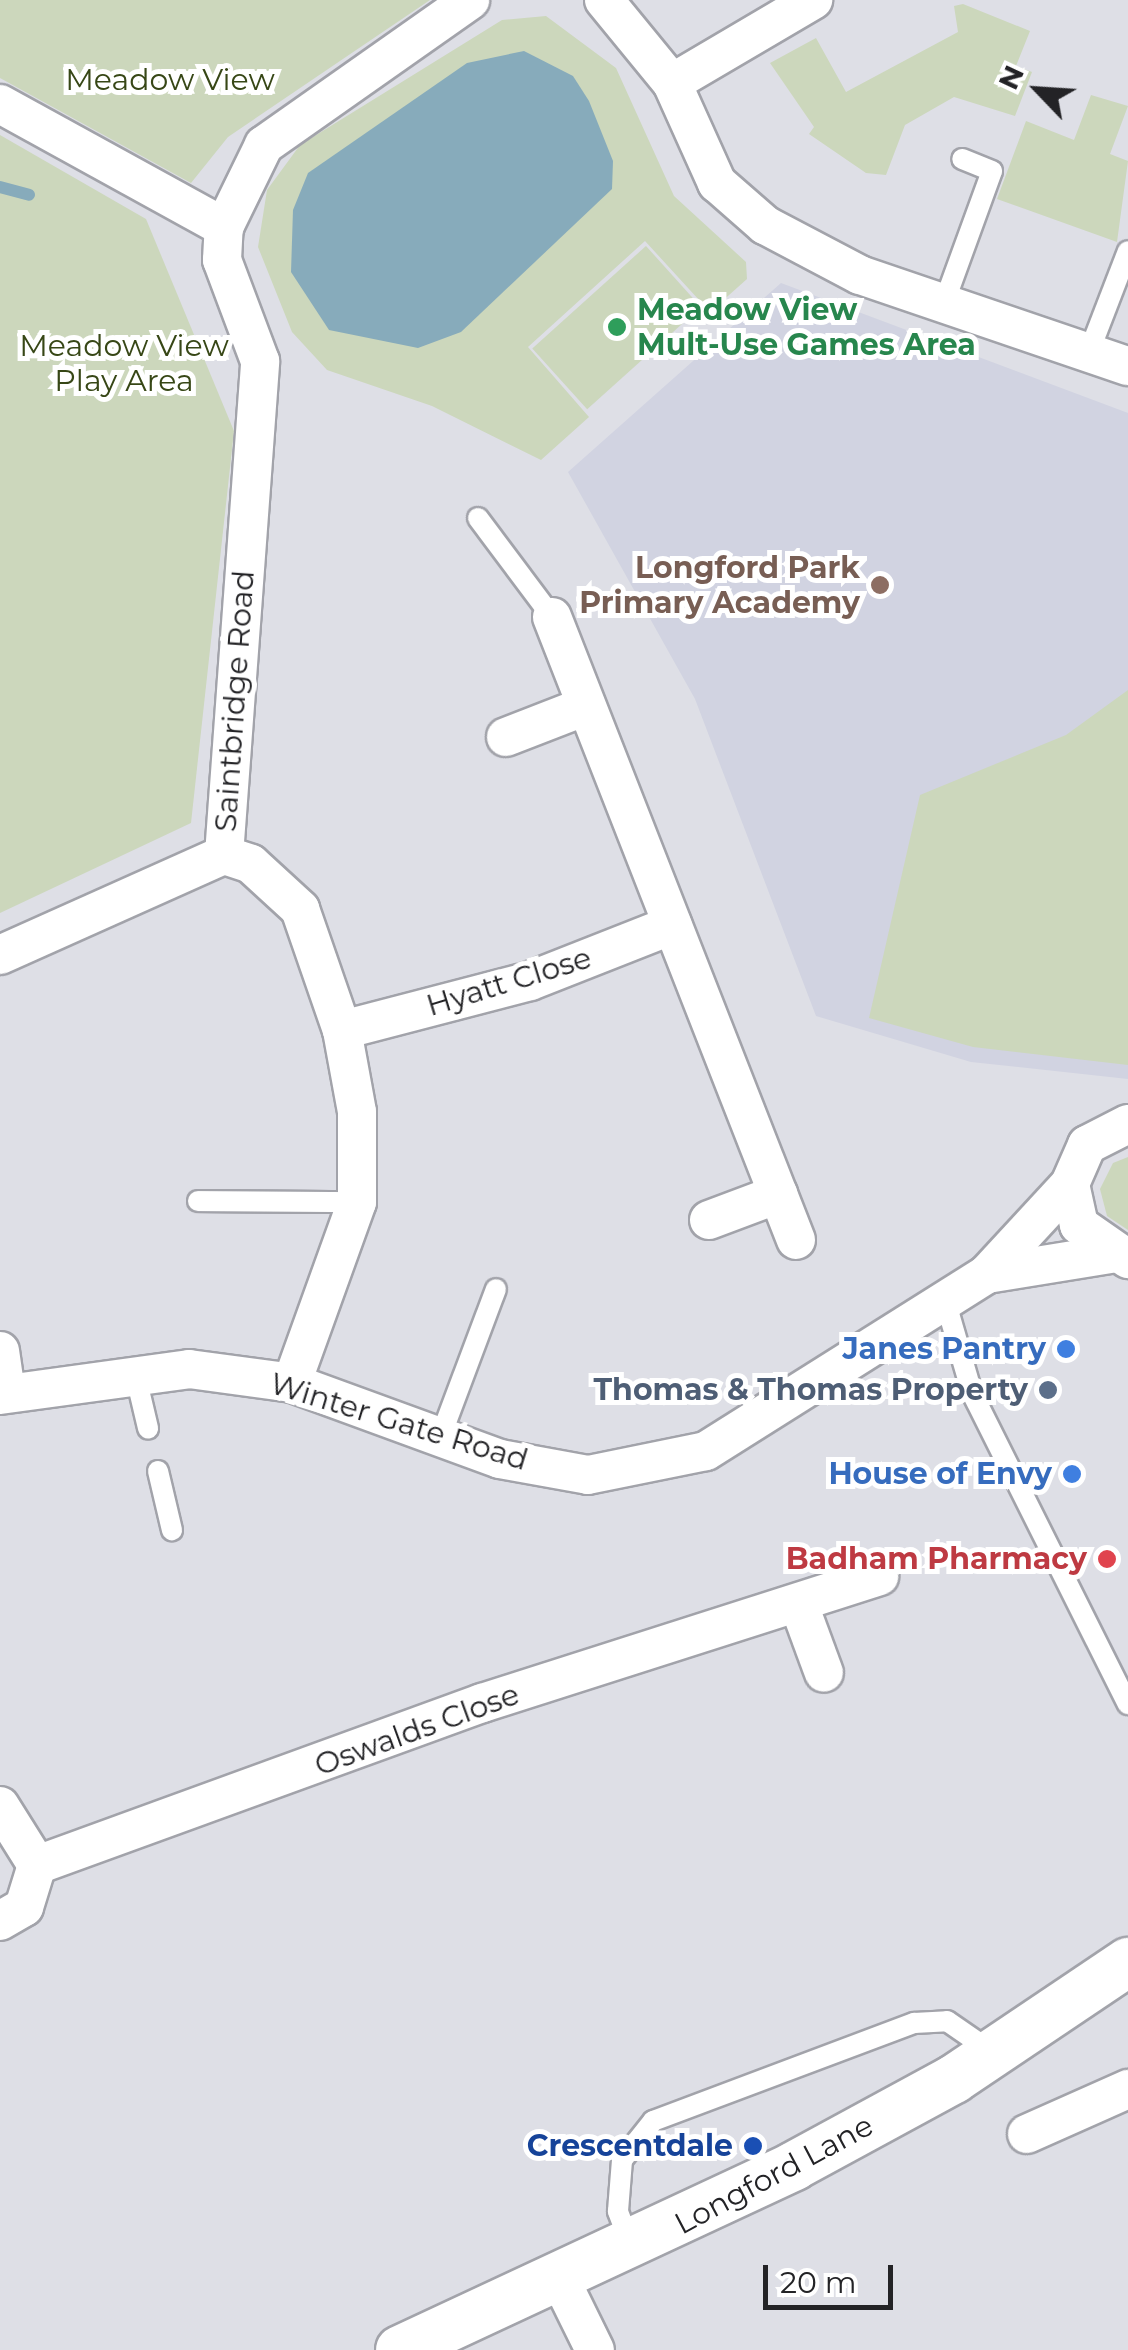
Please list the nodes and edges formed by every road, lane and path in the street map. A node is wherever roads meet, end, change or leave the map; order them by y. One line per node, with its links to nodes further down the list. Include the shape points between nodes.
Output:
1 (470, 0): 7 (street, via 264,144)
2 (604, 0): 4 (street)
3 (813, 0): 4 (street)
4 (672, 83): 9 (street, via 717,183 765,225 860,275)
5 (0, 104): 7 (street)
6 (962, 160): 9 (lane, via 992,171)
7 (224, 227): 16 (street, Saintbridge Road, via 222,260 260,361)
8 (1128, 251): 10 (lane)
9 (944, 304): 10 (street)
10 (1089, 352): 11 (street)
11 (1128, 366)
12 (478, 518): 13 (lane)
13 (552, 617): 14 (street)
14 (586, 706): 15 (street); 17 (street)
15 (506, 737)
16 (224, 855): 18 (street, Saintbridge Road); 19 (street, via 251,864 300,909)
17 (672, 925): 19 (street, Hyatt Close, via 530,981); 22 (street)
18 (0, 956)
19 (342, 1030): 24 (street, via 357,1112)
20 (1128, 1124): 21 (street, Winter Gate Road, via 1087,1145)
21 (1070, 1184): 27 (street, via 1078,1226); 28 (street, Winter Gate Road)
22 (778, 1194): 25 (street); 26 (street)
23 (198, 1201): 24 (lane)
24 (357, 1202): 33 (street)
25 (708, 1220)
26 (796, 1240)
27 (1119, 1256): 28 (street, Winter Gate Road)
28 (988, 1274): 30 (street, Winter Gate Road)
29 (496, 1289): 36 (lane)
30 (945, 1300): 36 (street, Winter Gate Road, via 706,1451 588,1476); 42 (lane, via 972,1393)
31 (0, 1350): 34 (street)
32 (135, 1374): 33 (street, Winter Gate Road, via 190,1368); 34 (street, Winter Gate Road); 35 (lane)
33 (292, 1383): 36 (street, Winter Gate Road)
34 (3, 1394)
35 (148, 1428)
36 (440, 1438)
37 (158, 1470): 38 (lane)
38 (172, 1530)
39 (879, 1576): 40 (street, Oswalds Close)
40 (799, 1604): 41 (street); 44 (street, Oswalds Close, via 482,1703)
41 (824, 1673)
42 (1128, 1704)
43 (0, 1806): 44 (street)
44 (37, 1864): 45 (street, via 24,1907)
45 (0, 1921)
46 (1128, 1962): 47 (street, Longford Lane)
47 (994, 2053): 50 (street, Longford Lane); 50 (lane, via 948,2020 914,2023 653,2121 622,2160 618,2211)
48 (1128, 2090): 49 (street)
49 (1027, 2134)
50 (632, 2249): 51 (street, Longford Lane)
51 (560, 2278): 52 (street, Longford Lane); 53 (street)
52 (400, 2350)
53 (595, 2350)

